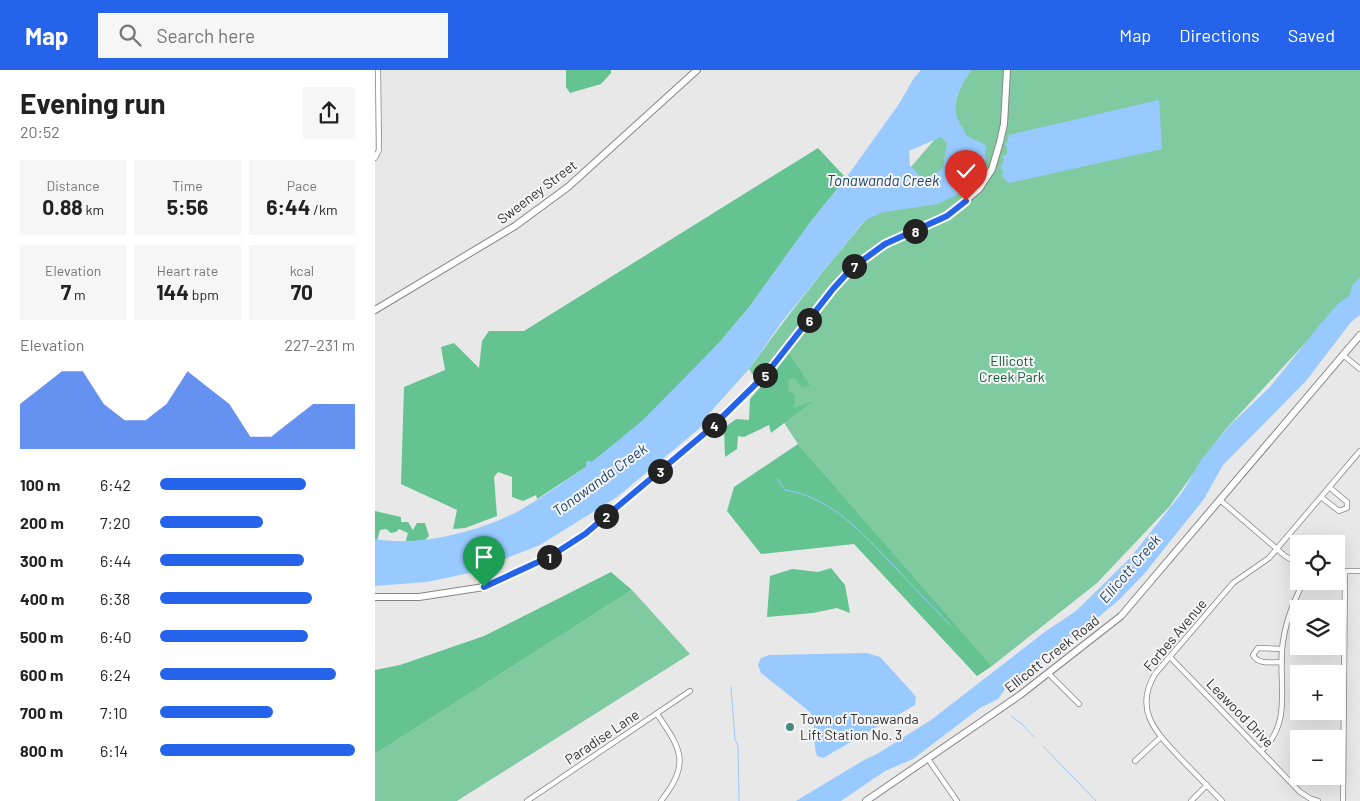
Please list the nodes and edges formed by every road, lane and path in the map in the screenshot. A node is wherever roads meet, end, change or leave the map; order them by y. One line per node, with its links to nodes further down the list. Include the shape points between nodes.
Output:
1 (378, 70): 4 (street, via 379,150)
2 (697, 70): 5 (street, Sweeney Street, via 568,187 515,226)
3 (1007, 70): 19 (street, via 1000,142 992,169 979,189 947,216 885,244 852,268 767,373 711,428 609,515 551,556 484,587 419,598)
4 (375, 158)
5 (375, 310)
6 (1360, 335): 7 (street, Ellicott Creek Road)
7 (1343, 355): 8 (street); 12 (street, Ellicott Creek Road)
8 (1360, 369)
9 (1360, 451): 10 (street, Forbes Avenue)
10 (1329, 487): 11 (street, Forbes Avenue); 11 (street, via 1347,502 1347,508 1339,511)
11 (1321, 497): 13 (street, Forbes Avenue)
12 (1220, 500): 13 (street); 23 (street, Ellicott Creek Road, via 1121,616)
13 (1277, 549): 14 (street); 21 (street, Forbes Avenue, via 1262,564 1233,583)
14 (1290, 558)
15 (1345, 571): 16 (street)
16 (1360, 571)
17 (1300, 590): 20 (street, via 1291,610)
18 (1345, 590): 39 (street)
19 (375, 597)
20 (1283, 649): 22 (street); 22 (street, via 1258,648 1253,655 1259,661)
21 (1170, 657): 27 (street, Forbes Avenue, via 1151,680 1146,700 1150,721); 28 (street, Leawood Drive)
22 (1282, 662): 28 (street, via 1280,722 1273,738)
23 (1049, 673): 25 (street); 29 (street, Ellicott Creek Road)
24 (690, 691): 26 (street, Paradise Lane)
25 (1079, 704)
26 (657, 714): 32 (street, Paradise Lane); 33 (street, via 676,742 680,754 676,776)
27 (1161, 737): 30 (street); 31 (street, Forbes Avenue)
28 (1261, 751): 38 (street, Leawood Drive, via 1300,792)
29 (928, 759): 34 (street, Ellicott Creek Road); 35 (street)
30 (1135, 761)
31 (1207, 785): 36 (street); 37 (street, Forbes Avenue)
32 (527, 801)
33 (661, 801)
34 (866, 801)
35 (957, 801)
36 (1191, 801)
37 (1222, 801)
38 (1318, 801)
39 (1343, 801)

